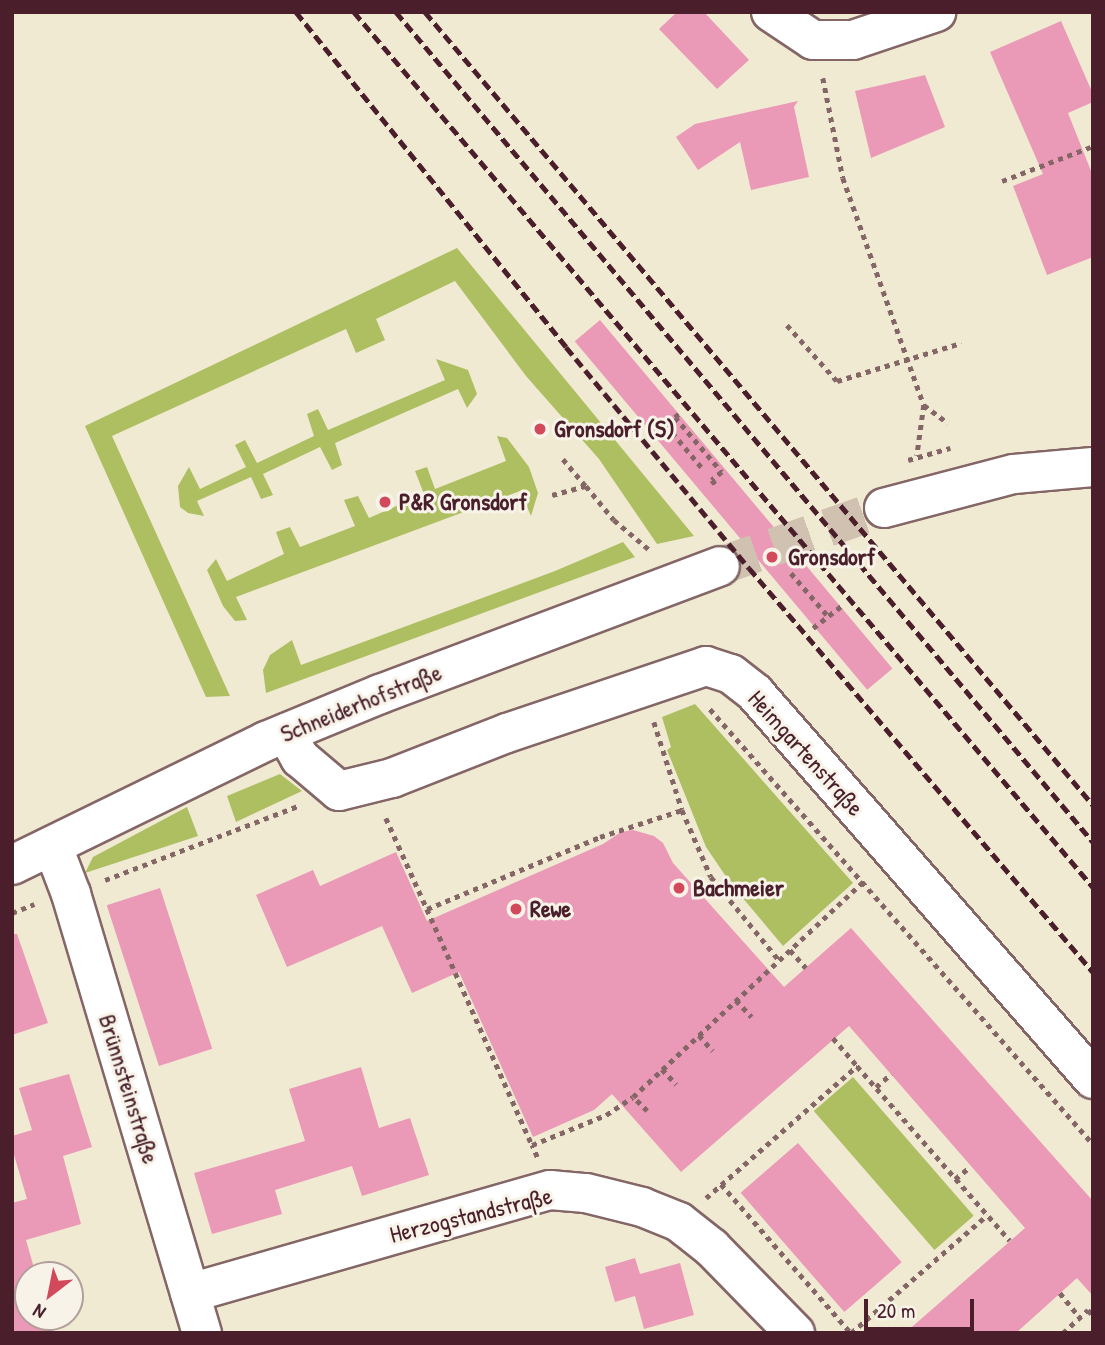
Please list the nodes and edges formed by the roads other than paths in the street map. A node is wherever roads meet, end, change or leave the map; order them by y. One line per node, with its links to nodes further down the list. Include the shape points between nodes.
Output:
1 (771, 12): 2 (street, via 813,40 853,40)
2 (936, 12)
3 (1093, 467): 4 (street, via 1014,474)
4 (884, 508)
5 (720, 566): 6 (street, Schneiderhofstraße)
6 (285, 733): 7 (street, Schneiderhofstraße); 9 (street, Heimgartenstraße, via 300,758 354,787 706,666 731,674 755,693)
7 (53, 847): 8 (street, Schneiderhofstraße); 10 (street, Brünnsteinstraße)
8 (12, 865)
9 (1093, 1079)
10 (190, 1293): 11 (street, Brünnsteinstraße); 12 (street, Herzogstandstraße, via 550,1190 631,1204 679,1222 712,1248)
11 (202, 1333)
12 (795, 1333)

